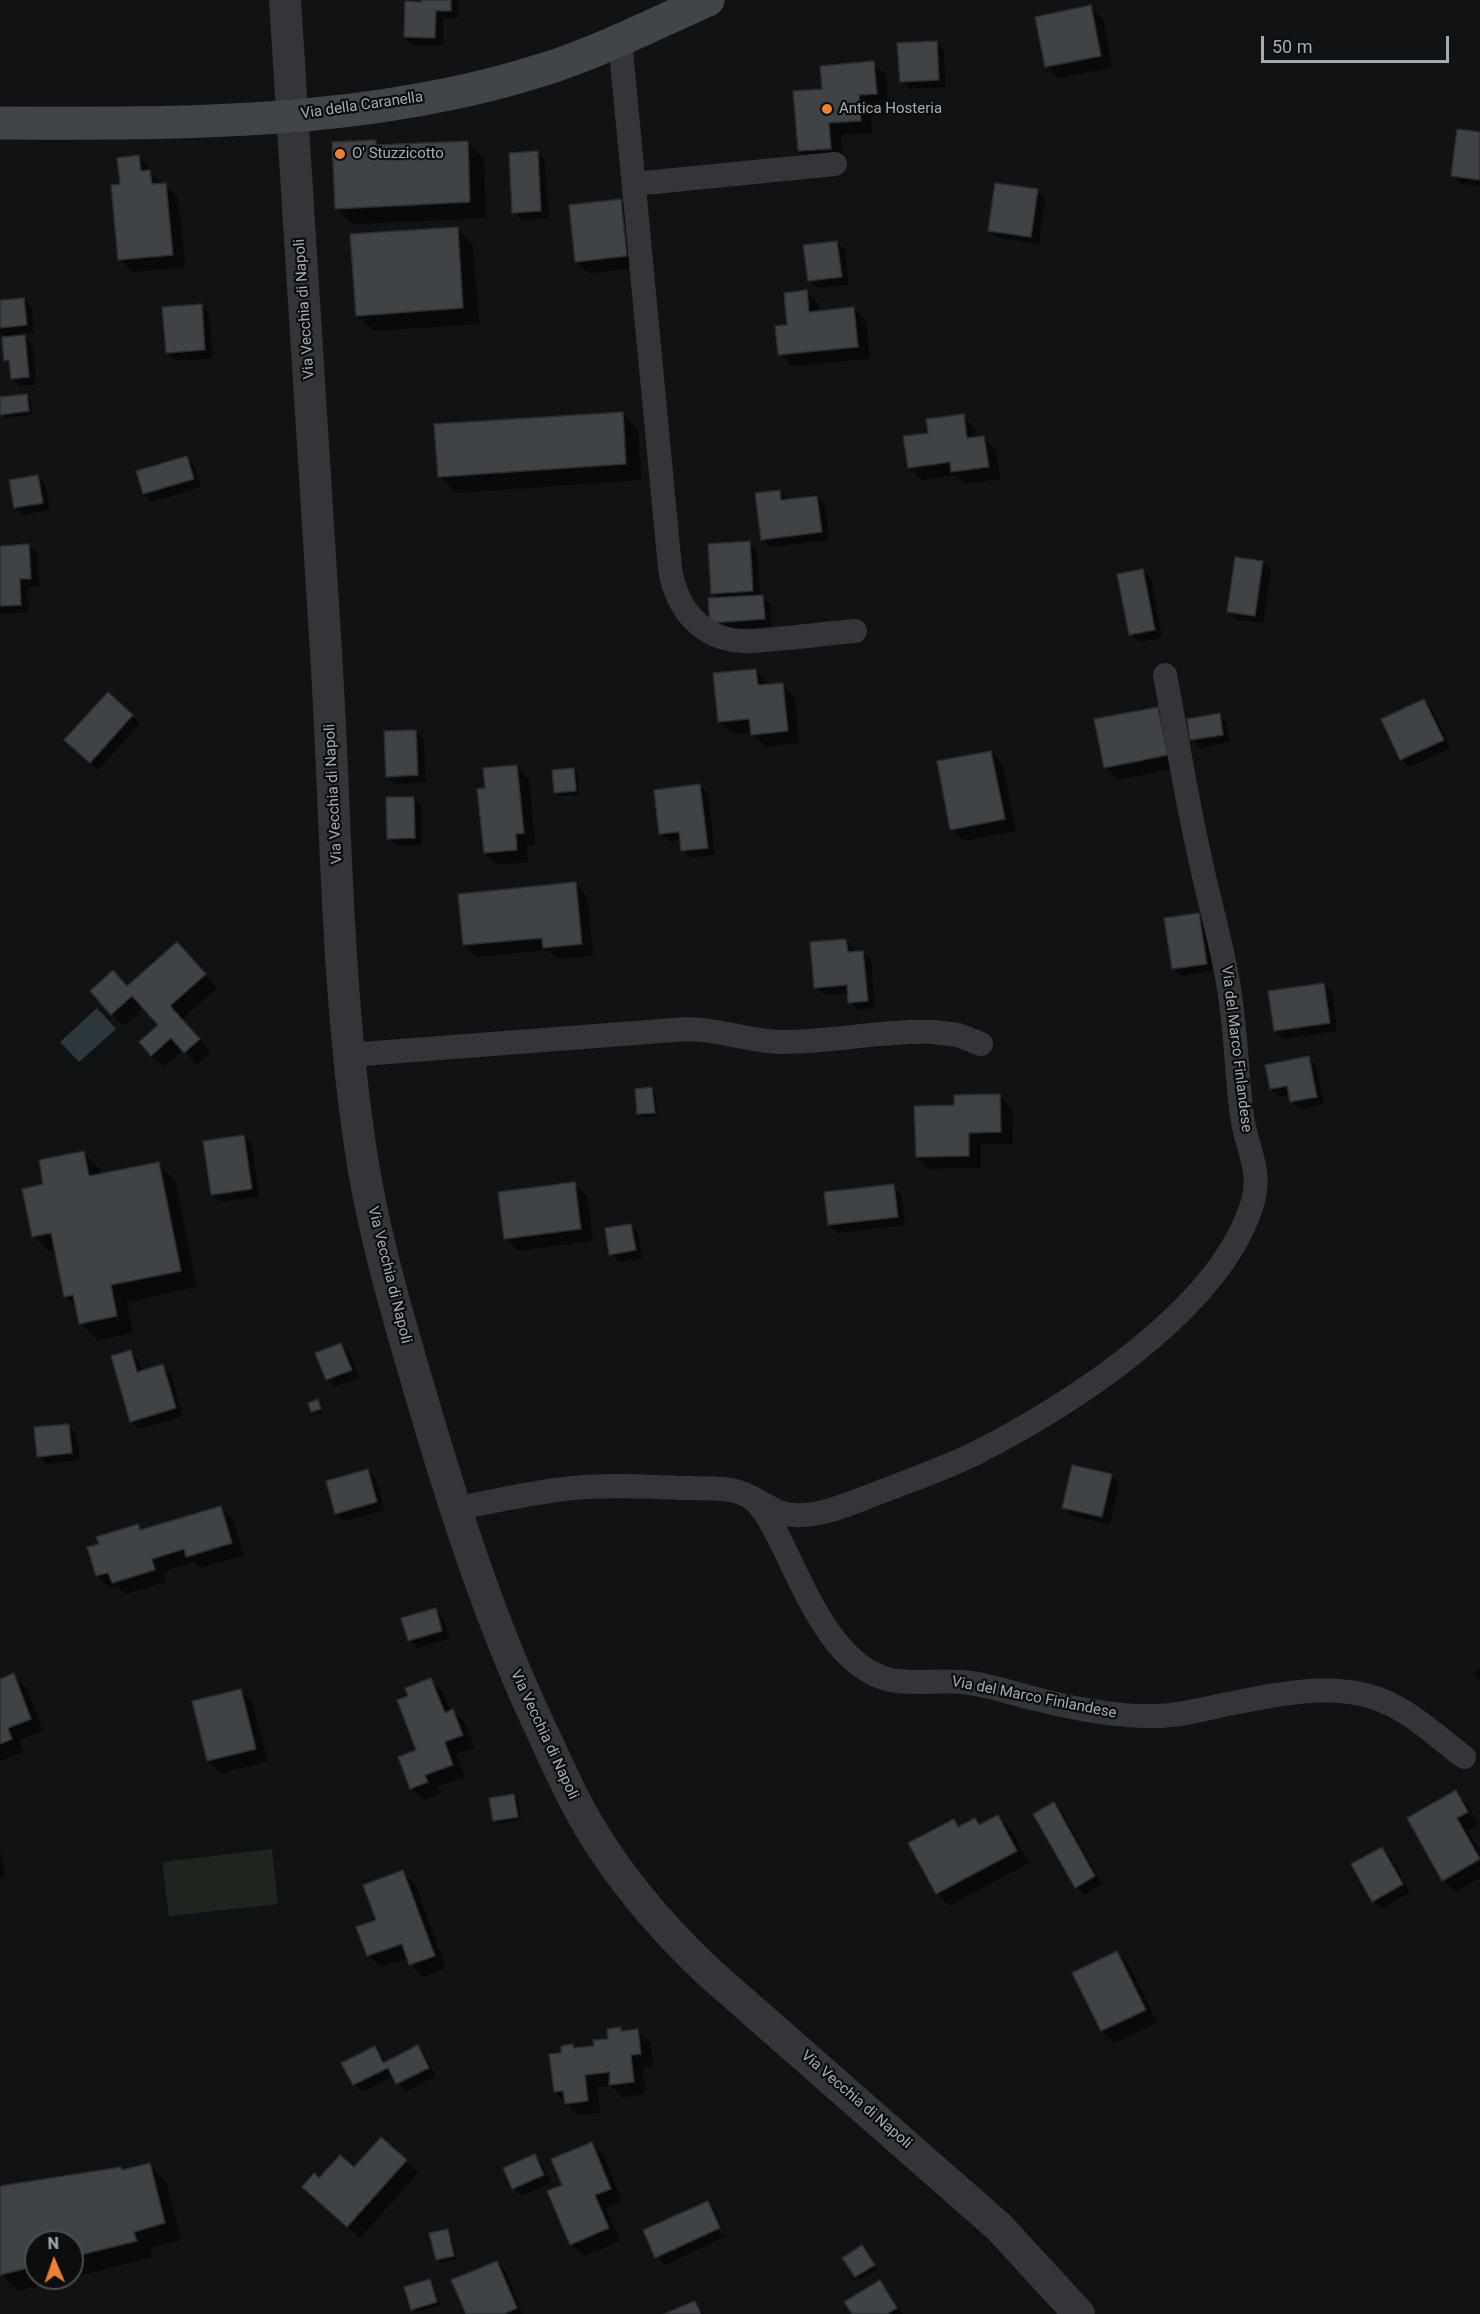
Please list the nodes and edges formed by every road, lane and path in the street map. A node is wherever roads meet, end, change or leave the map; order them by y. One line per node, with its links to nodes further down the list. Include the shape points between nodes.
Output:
1 (285, 0): 4 (street, Via Vecchia di Napoli)
2 (708, 0): 3 (main road, Via della Caranella)
3 (620, 40): 4 (main road, Via della Caranella, via 545,69 487,85); 7 (street)
4 (293, 116): 5 (main road, Via della Caranella, via 222,121); 11 (street, Via Vecchia di Napoli)
5 (0, 123)
6 (835, 164): 7 (street)
7 (634, 183): 8 (street, via 670,568 680,604 704,629 730,640)
8 (855, 631)
9 (1165, 675): 12 (street, Via del Marco Finlandese, via 1228,978 1242,1116 1256,1173 1255,1193 1241,1230 1220,1267 1159,1330 1092,1382 1004,1438 932,1472 816,1514 790,1515)
10 (981, 1044): 11 (street, via 958,1035 934,1032 783,1042 687,1029)
11 (350, 1055): 13 (street, Via Vecchia di Napoli, via 361,1150 375,1220)
12 (751, 1497): 13 (street, Via del Marco Finlandese, via 725,1490 591,1487 535,1493); 14 (street, Via del Marco Finlandese, via 769,1521 830,1632 849,1656 874,1675 901,1681 968,1683 1085,1710 1139,1716 1178,1714 1301,1692 1354,1694 1382,1700 1402,1710)
13 (455, 1509): 15 (street, Via Vecchia di Napoli, via 514,1673 583,1817 614,1864 688,1952 999,2227)
14 (1464, 1757)
15 (1079, 2314)

